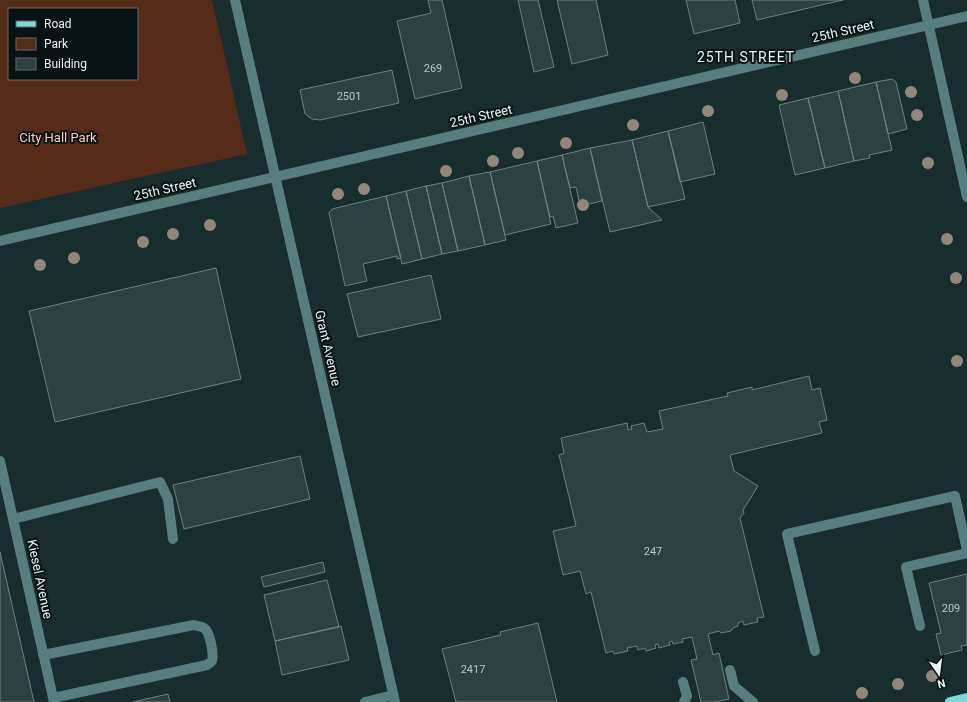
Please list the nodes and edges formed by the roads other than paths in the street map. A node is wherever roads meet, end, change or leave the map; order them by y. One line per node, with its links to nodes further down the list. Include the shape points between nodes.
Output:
1 (235, 0): 5 (street, Grant Avenue)
2 (923, 0): 4 (street)
3 (967, 16): 4 (street, 25th Street)
4 (930, 24): 5 (street, 25th Street); 6 (street)
5 (276, 176): 7 (street, 25th Street); 19 (street, Grant Avenue)
6 (967, 197)
7 (0, 241)
8 (0, 461): 9 (street, Kiesel Avenue)
9 (13, 519): 10 (street, via 160,482 168,499); 15 (street, Kiesel Avenue)
10 (173, 539)
11 (967, 550): 14 (street, via 954,496 787,534)
12 (967, 553): 13 (street, via 906,567)
13 (920, 626)
14 (815, 651)
15 (43, 655): 20 (street, Kiesel Avenue); 20 (street, via 194,625 204,627 207,631 213,656 207,665)
16 (730, 670): 23 (street, via 734,686)
17 (683, 682): 22 (street, via 687,696)
18 (967, 698): 24 (main road)
19 (394, 699): 21 (street)
20 (54, 700)
21 (365, 702)
22 (684, 702)
23 (753, 702)
24 (950, 702)

